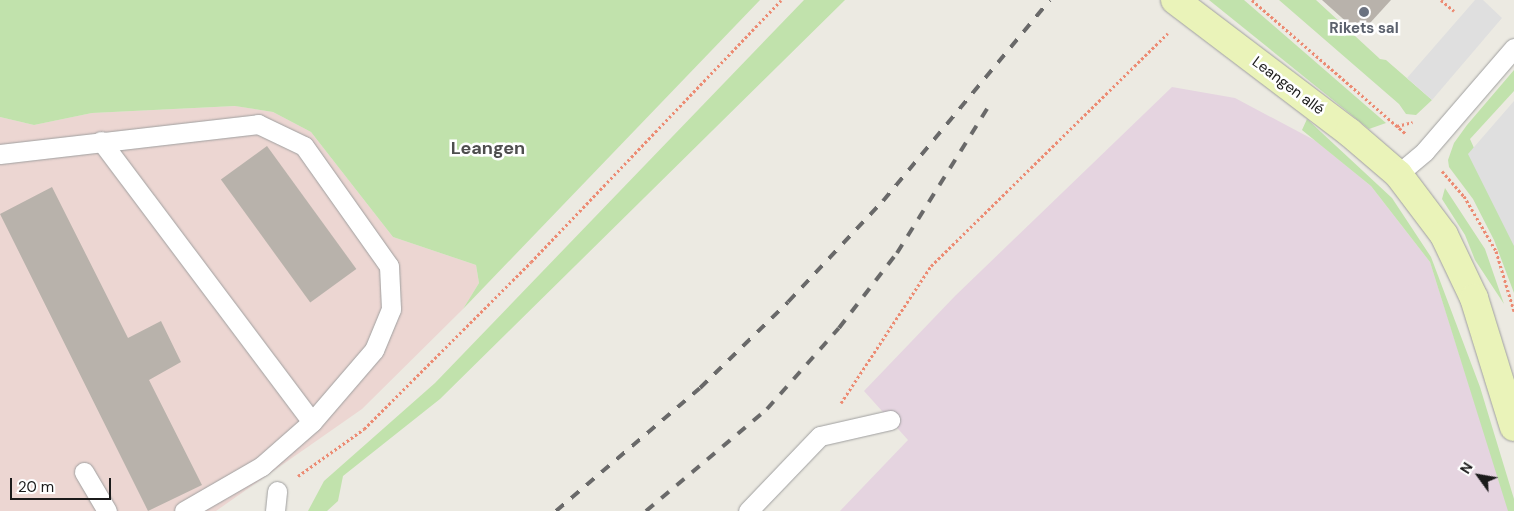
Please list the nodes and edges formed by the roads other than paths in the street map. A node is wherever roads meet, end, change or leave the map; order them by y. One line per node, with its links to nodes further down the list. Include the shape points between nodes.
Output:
1 (1182, 6): 5 (street, Leangen allé, via 1349,132)
2 (1514, 48): 5 (lane, via 1424,151)
3 (100, 140): 4 (lane); 7 (lane); 7 (lane, via 258,124 304,146 389,266 391,309 374,350)
4 (0, 154)
5 (1398, 174): 8 (street, Leangen allé, via 1444,235 1465,280)
6 (890, 420): 14 (lane, via 820,436)
7 (312, 422): 12 (lane, via 262,466)
8 (1514, 427)
9 (84, 472): 11 (lane)
10 (277, 491): 13 (lane)
11 (107, 511)
12 (184, 511)
13 (275, 511)
14 (748, 511)

